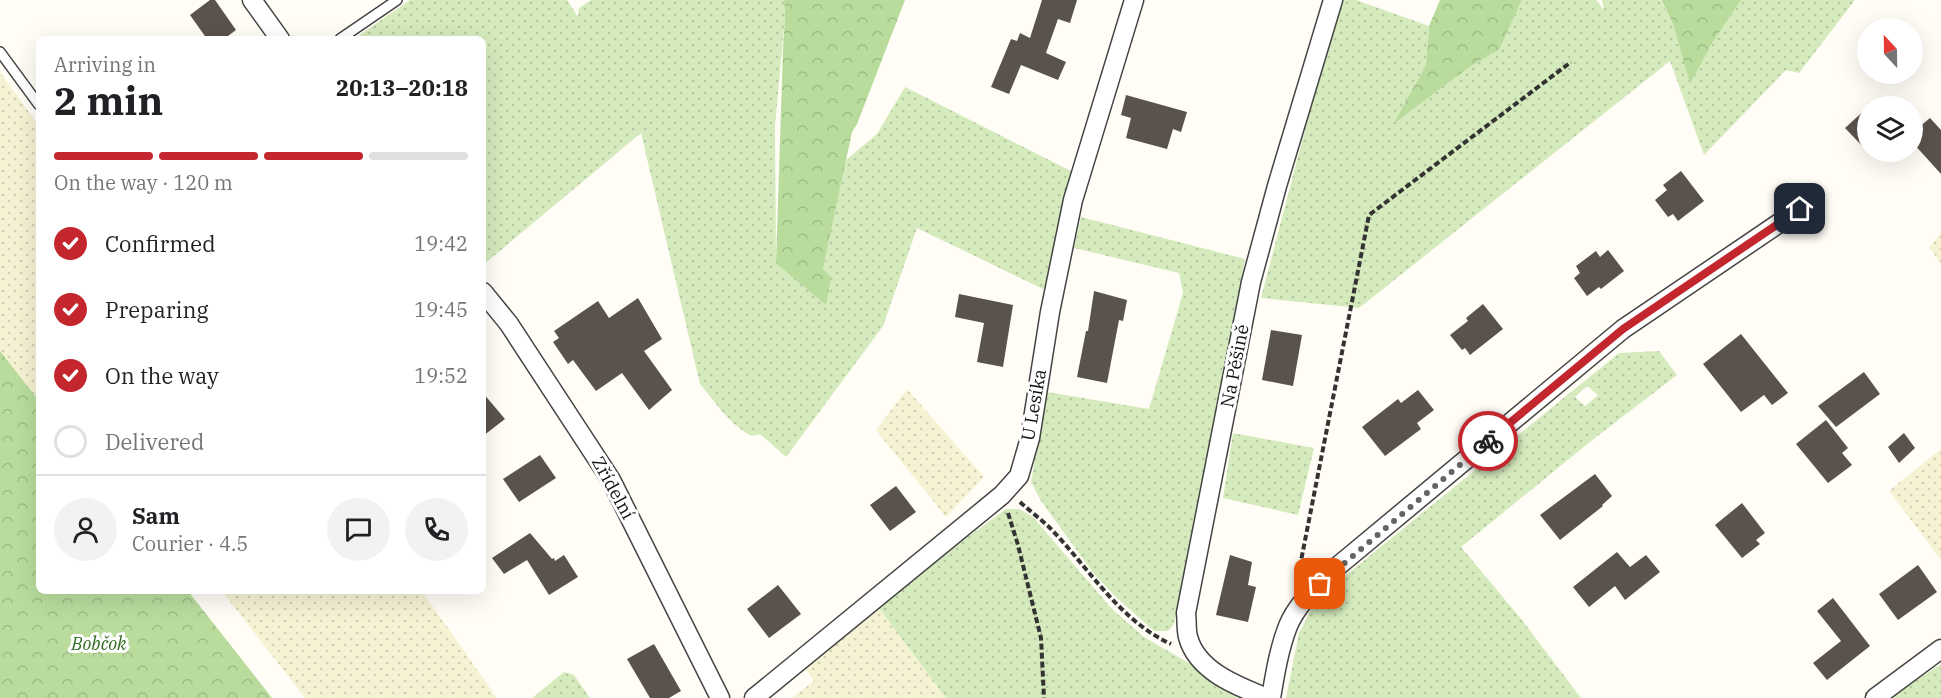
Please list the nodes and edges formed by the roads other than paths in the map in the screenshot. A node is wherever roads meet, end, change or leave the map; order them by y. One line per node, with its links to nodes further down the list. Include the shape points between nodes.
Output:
1 (252, 0): 5 (street)
2 (397, 0): 6 (lane)
3 (1134, 0): 13 (street, U Lesíka, via 1073,200 1030,438 1019,476 1004,493)
4 (1333, 0): 14 (street, Na Pěšině, via 1251,282 1186,613 1188,636 1196,656 1208,668)
5 (278, 36)
6 (344, 36)
7 (0, 52): 8 (lane)
8 (36, 101)
9 (1800, 209): 14 (street, via 1623,329 1332,571 1289,624)
10 (486, 296): 12 (street, Zřídelní, via 509,324 611,480)
11 (1941, 649): 15 (street)
12 (720, 698)
13 (754, 698)
14 (1269, 698)
15 (1875, 698)

